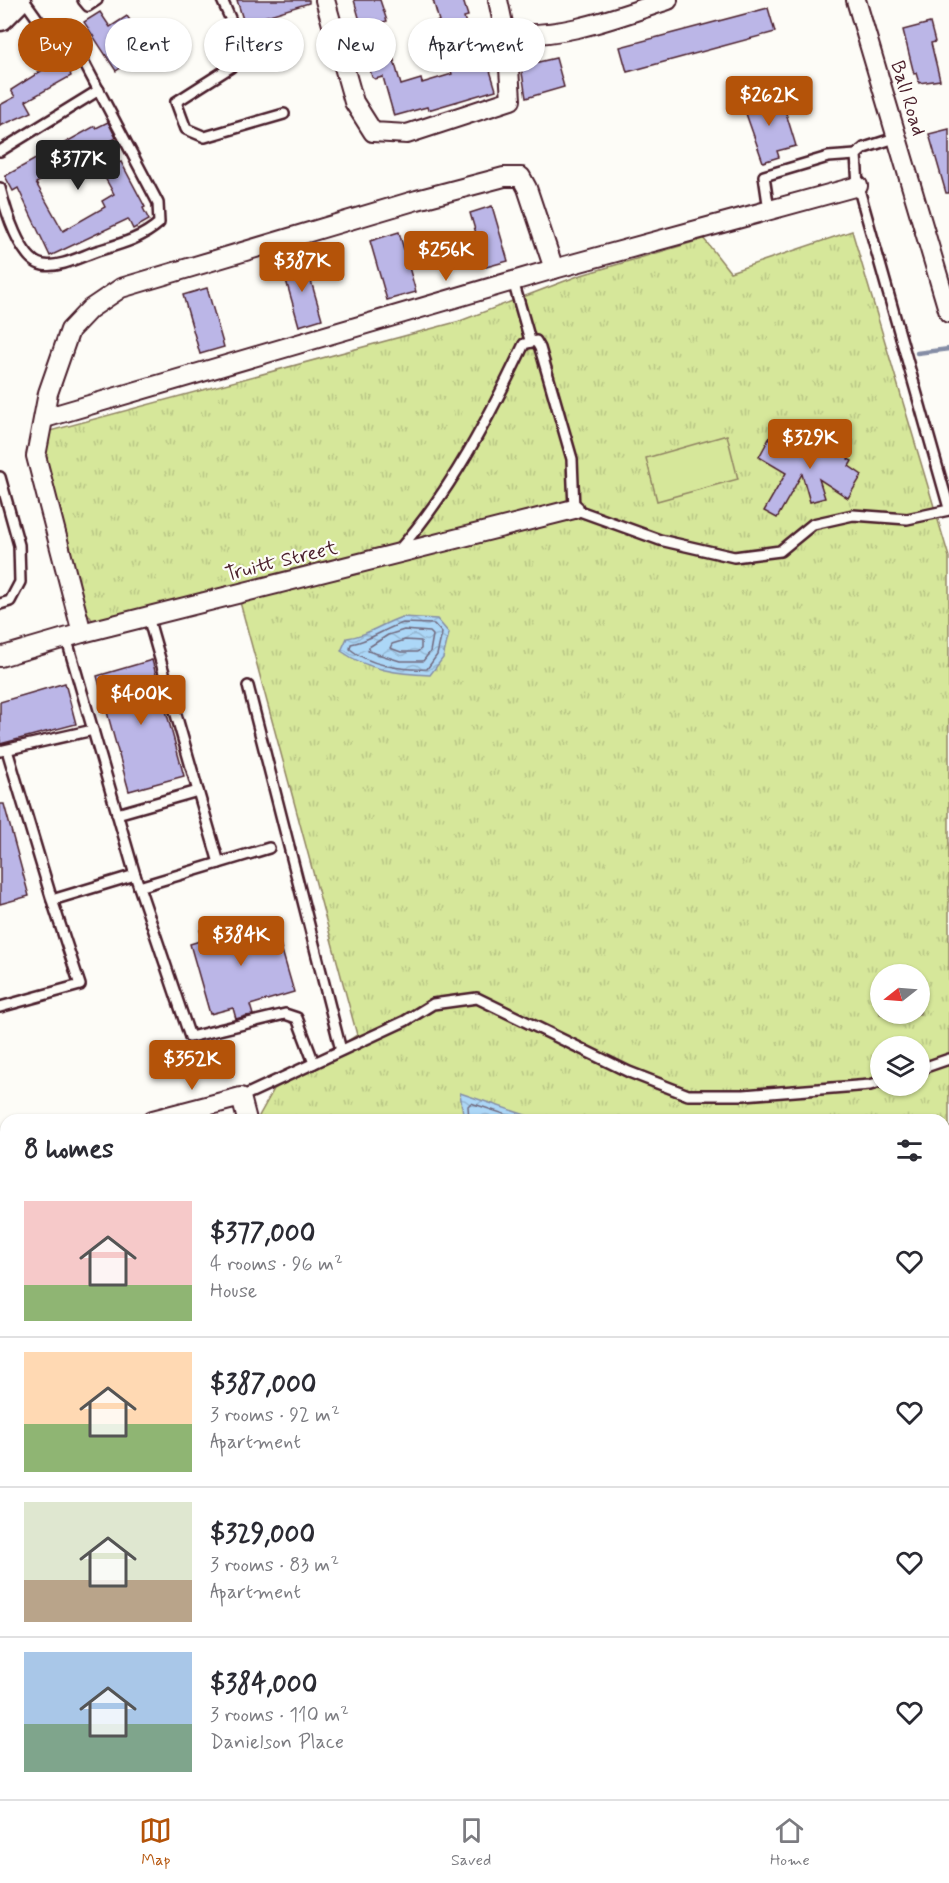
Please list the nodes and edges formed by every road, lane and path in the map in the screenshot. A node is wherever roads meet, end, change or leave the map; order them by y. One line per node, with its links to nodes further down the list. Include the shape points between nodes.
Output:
1 (16, 0): 10 (main road)
2 (24, 0): 14 (lane, via 49,35 68,32)
3 (83, 0): 4 (lane, via 88,6)
4 (97, 0)
5 (222, 0): 15 (lane, via 230,18 231,67 176,102 186,129 205,137)
6 (325, 0): 13 (street, via 354,102 373,132 407,134 512,100)
7 (498, 0): 11 (street)
8 (668, 0): 12 (street, via 596,24)
9 (856, 0): 16 (street, Ball Road)
10 (0, 16)
11 (502, 18)
12 (545, 32)
13 (509, 72)
14 (99, 90): 17 (lane); 20 (lane, via 158,203 159,223 145,235 59,264 43,265 29,257 6,212)
15 (284, 114)
16 (898, 137): 18 (lane, via 864,148); 24 (street, Ball Road)
17 (0, 151)
18 (856, 155): 19 (lane); 21 (lane, via 828,157 764,176)
19 (858, 186): 21 (street); 29 (lane)
20 (0, 188)
21 (770, 210): 22 (street)
22 (555, 268): 23 (street); 26 (street, via 521,177 504,177 405,203 121,288 90,309 70,330 48,393)
23 (513, 281): 25 (lane); 26 (street)
24 (949, 313)
25 (530, 340): 28 (lane, via 540,348 572,459); 30 (lane, via 450,481 423,523)
26 (45, 418): 33 (street, via 39,429 36,456)
27 (0, 477): 31 (lane, via 19,545 20,582 10,601)
28 (574, 509): 29 (lane, via 660,540 734,557 780,551 813,524 853,515 907,519); 30 (street, Truitt Street)
29 (949, 509)
30 (395, 554): 32 (street, Truitt Street)
31 (0, 604)
32 (148, 617): 33 (street, Truitt Street); 38 (lane)
33 (74, 635): 34 (street, Truitt Street); 36 (lane)
34 (0, 657)
35 (248, 686): 46 (lane)
36 (93, 730): 37 (lane); 39 (lane)
37 (4, 750): 44 (lane)
38 (198, 791): 39 (lane); 41 (lane)
39 (117, 814): 42 (lane)
40 (268, 848): 41 (lane)
41 (219, 863): 43 (lane)
42 (135, 875): 43 (lane); 44 (lane)
43 (139, 887): 48 (lane, via 190,1037 285,1014 297,1018)
44 (52, 900): 45 (lane, via 80,985)
45 (0, 1007)
46 (341, 1050): 48 (lane); 50 (lane, via 433,1004 477,998 629,1072 688,1095 744,1095)
47 (949, 1059): 49 (lane)
48 (314, 1063): 51 (lane)
49 (930, 1066)
50 (870, 1085)
51 (241, 1097): 52 (street); 53 (street)
52 (176, 1114)
53 (245, 1114)

